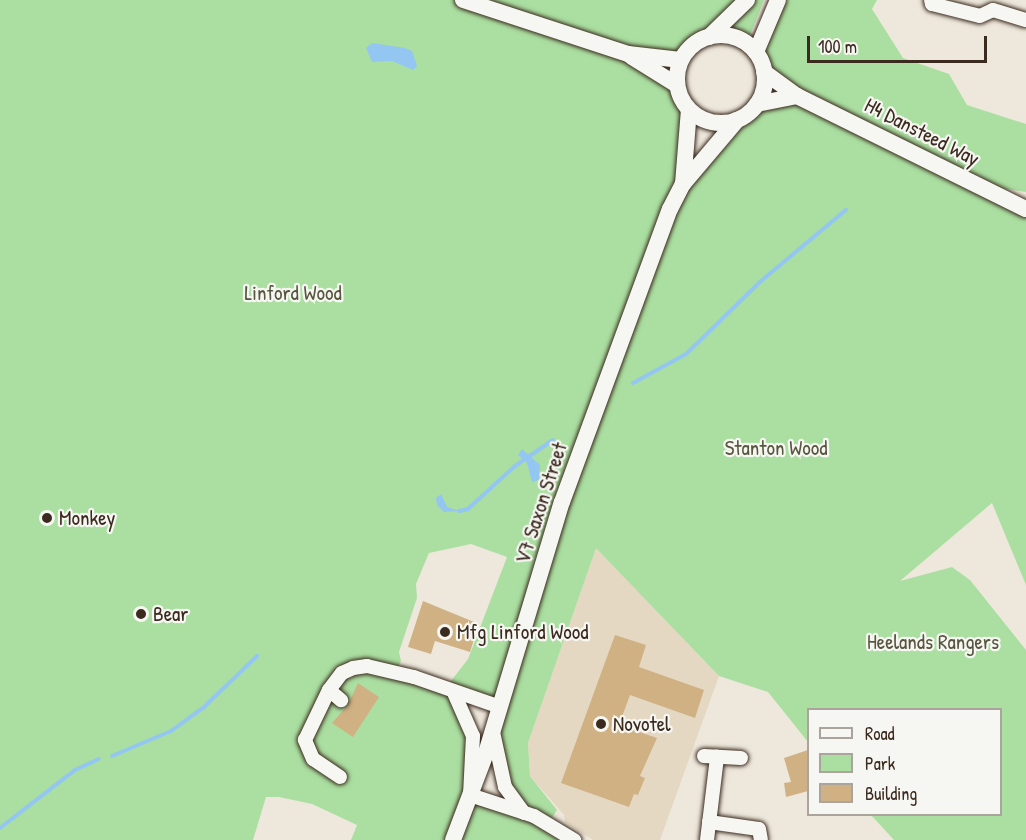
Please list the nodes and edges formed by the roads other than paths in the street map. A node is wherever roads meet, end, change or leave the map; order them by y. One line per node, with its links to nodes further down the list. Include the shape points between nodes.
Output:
1 (463, 0): 9 (street)
2 (747, 0): 8 (street)
3 (778, 0): 10 (street)
4 (931, 0): 5 (street, via 932,4)
5 (956, 5): 6 (street, via 980,16)
6 (992, 5): 7 (street)
7 (1026, 20)
8 (709, 37): 10 (street, via 734,37); 11 (street, via 698,42)
9 (622, 52): 11 (street); 13 (street)
10 (756, 52): 12 (street)
11 (681, 60): 13 (street)
12 (764, 72): 14 (street, H4 Dansteed Way); 15 (street, via 764,89)
13 (677, 85): 16 (street)
14 (797, 96): 15 (street); 19 (street, H4 Dansteed Way)
15 (757, 104): 17 (street)
16 (689, 110): 17 (street, via 712,122); 18 (street, V7 Saxon Street)
17 (737, 120): 18 (street, V7 Saxon Street)
18 (683, 184): 23 (street, V7 Saxon Street, via 562,502)
19 (1026, 209)
20 (329, 690): 21 (street, via 342,674 367,666 414,676); 22 (street); 26 (street, via 301,751)
21 (453, 693): 23 (street); 27 (street, via 473,736)
22 (342, 700)
23 (500, 707): 24 (street, V7 Saxon Street)
24 (493, 730): 27 (street, V7 Saxon Street); 28 (street, via 505,787)
25 (741, 758): 29 (street, via 710,756)
26 (340, 777)
27 (470, 795): 28 (street); 30 (street, V7 Saxon Street)
28 (524, 813): 31 (street)
29 (709, 822): 32 (street); 33 (street, via 759,829)
30 (453, 840)
31 (574, 840)
32 (707, 840)
33 (761, 840)

